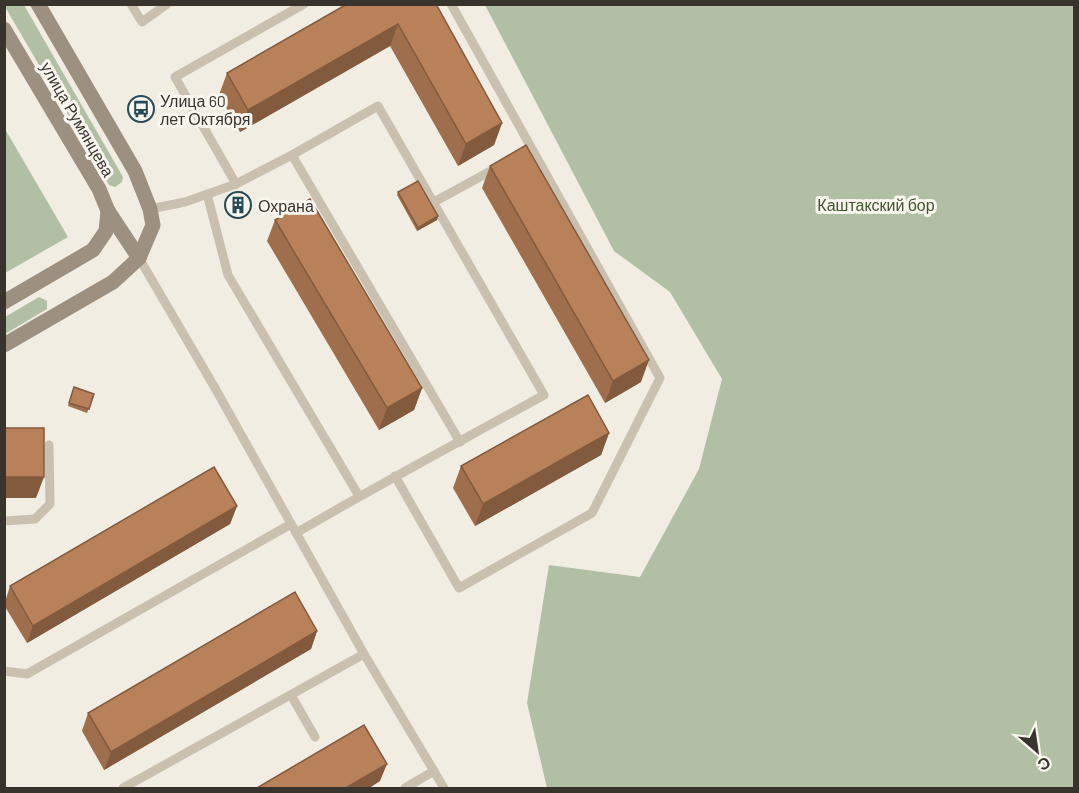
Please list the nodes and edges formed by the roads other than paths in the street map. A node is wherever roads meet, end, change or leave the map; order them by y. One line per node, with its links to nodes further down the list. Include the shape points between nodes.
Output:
1 (38, 4): 14 (main road, улица Румянцева, via 135,171)
2 (131, 4): 3 (lane, via 142,22)
3 (167, 4)
4 (304, 4): 11 (lane, via 175,77)
5 (452, 4): 7 (lane)
6 (4, 29): 15 (main road, улица Румянцева, via 99,189)
7 (532, 148): 8 (lane); 21 (lane, via 660,378 592,513 459,588)
8 (522, 154)
9 (292, 155): 11 (lane); 13 (lane, via 378,106); 19 (lane)
10 (502, 164): 13 (lane)
11 (236, 184): 12 (lane)
12 (207, 194): 14 (lane); 22 (lane, via 228,275)
13 (434, 202): 19 (lane, via 544,395)
14 (150, 209): 16 (main road, улица Румянцева, via 153,225)
15 (108, 211): 16 (main road); 17 (main road, улица Румянцева, via 106,231 93,249)
16 (139, 258): 18 (main road, via 113,282); 24 (lane)
17 (4, 302)
18 (4, 345)
19 (460, 442): 21 (lane)
20 (49, 445): 23 (lane, via 50,504 35,519)
21 (395, 476): 22 (lane)
22 (360, 496): 24 (lane)
23 (4, 521)
24 (294, 528): 25 (lane); 26 (lane, via 27,674)
25 (364, 654): 27 (lane); 29 (lane)
26 (4, 671)
27 (291, 695): 28 (lane); 30 (lane)
28 (315, 737)
29 (434, 771): 31 (lane); 32 (lane)
30 (123, 789)
31 (405, 789)
32 (444, 789)

